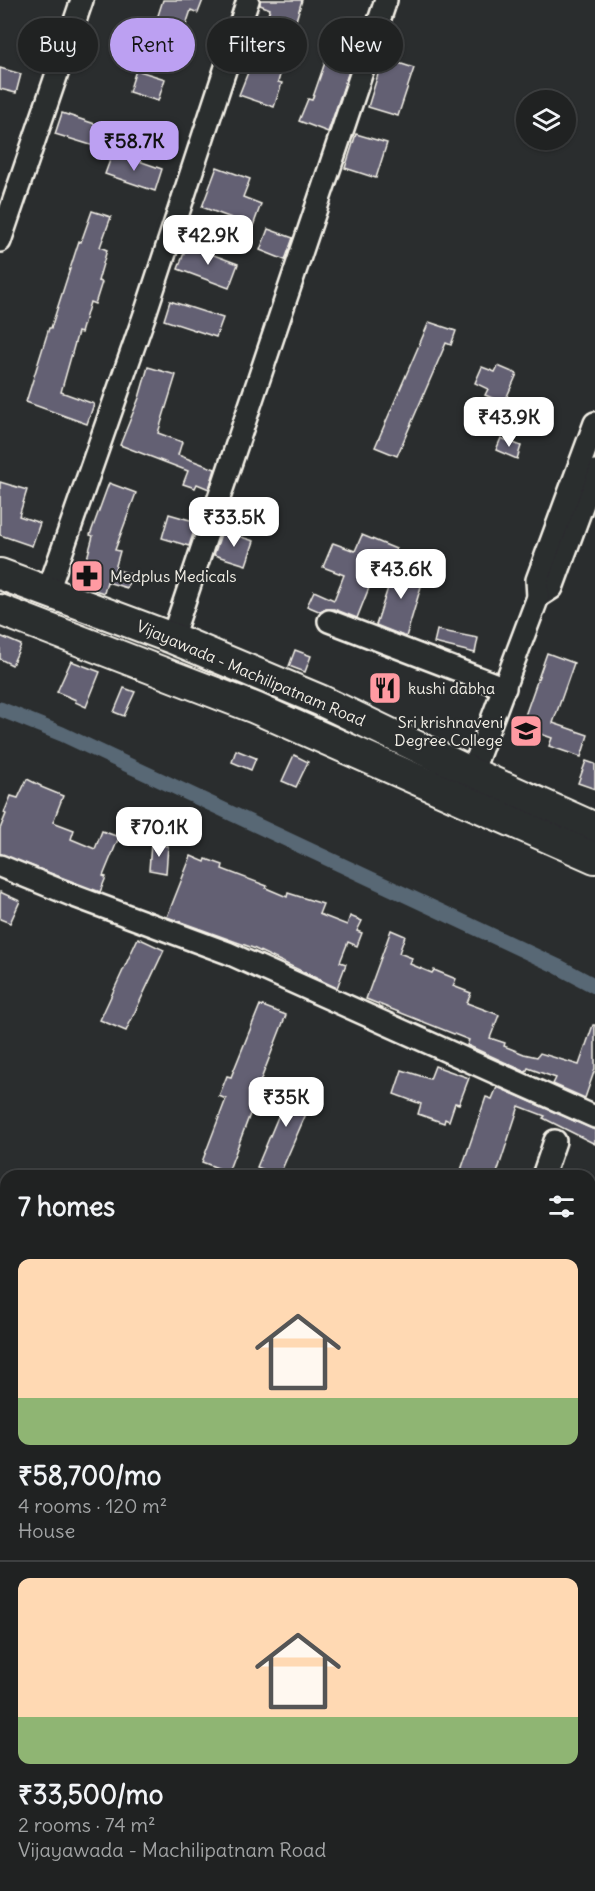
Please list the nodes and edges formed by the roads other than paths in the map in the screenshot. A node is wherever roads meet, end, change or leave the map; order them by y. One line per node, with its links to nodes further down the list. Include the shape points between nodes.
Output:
1 (82, 0): 4 (street)
2 (248, 0): 8 (street, via 145,314)
3 (386, 0): 12 (street)
4 (0, 241)
5 (595, 423): 9 (street, via 537,580)
6 (595, 471): 9 (street, via 552,588)
7 (0, 574): 8 (highway, Vijayawada - Machilipatnam Road)
8 (48, 591): 12 (highway, Vijayawada - Machilipatnam Road)
9 (538, 597): 13 (street)
10 (0, 610): 15 (highway, Vijayawada - Machilipatnam Road)
11 (329, 621): 13 (street)
12 (172, 638): 14 (highway, Vijayawada - Machilipatnam Road)
13 (505, 688): 16 (street)
14 (347, 713): 15 (highway); 16 (highway, Vijayawada - Machilipatnam Road)
15 (330, 741): 16 (highway, Vijayawada - Machilipatnam Road)
16 (467, 786): 17 (highway, Vijayawada - Machilipatnam Road); 18 (highway, Vijayawada - Machilipatnam Road)
17 (595, 828)
18 (595, 858)
19 (0, 866): 20 (street, via 228,953)
20 (595, 1117)
21 (555, 1141): 22 (street)
22 (545, 1170)

